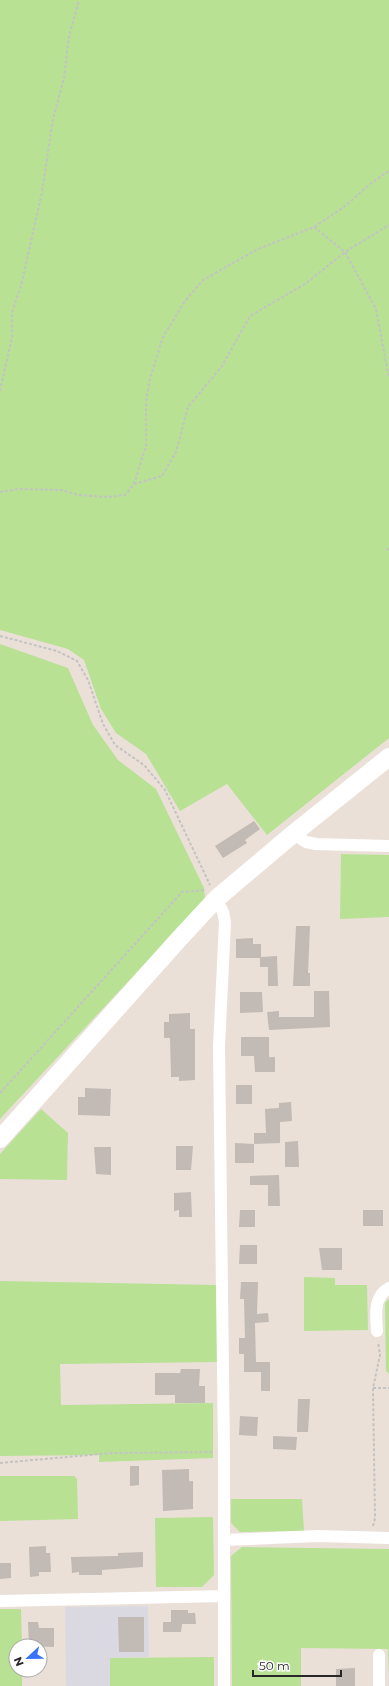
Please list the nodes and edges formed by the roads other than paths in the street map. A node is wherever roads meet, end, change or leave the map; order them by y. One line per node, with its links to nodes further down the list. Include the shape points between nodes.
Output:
1 (389, 757): 2 (street)
2 (293, 834): 3 (street, via 306,842 316,844); 4 (street)
3 (389, 846)
4 (212, 894): 5 (street, via 178,939); 9 (street, via 223,912 225,922 219,1047)
5 (0, 1139)
6 (389, 1288): 7 (street, via 382,1293 378,1301)
7 (376, 1331)
8 (389, 1538): 9 (street, via 318,1536)
9 (224, 1540): 10 (street)
10 (224, 1596): 11 (street); 13 (street)
11 (0, 1600)
12 (379, 1655): 14 (street)
13 (224, 1686)
14 (379, 1686)

